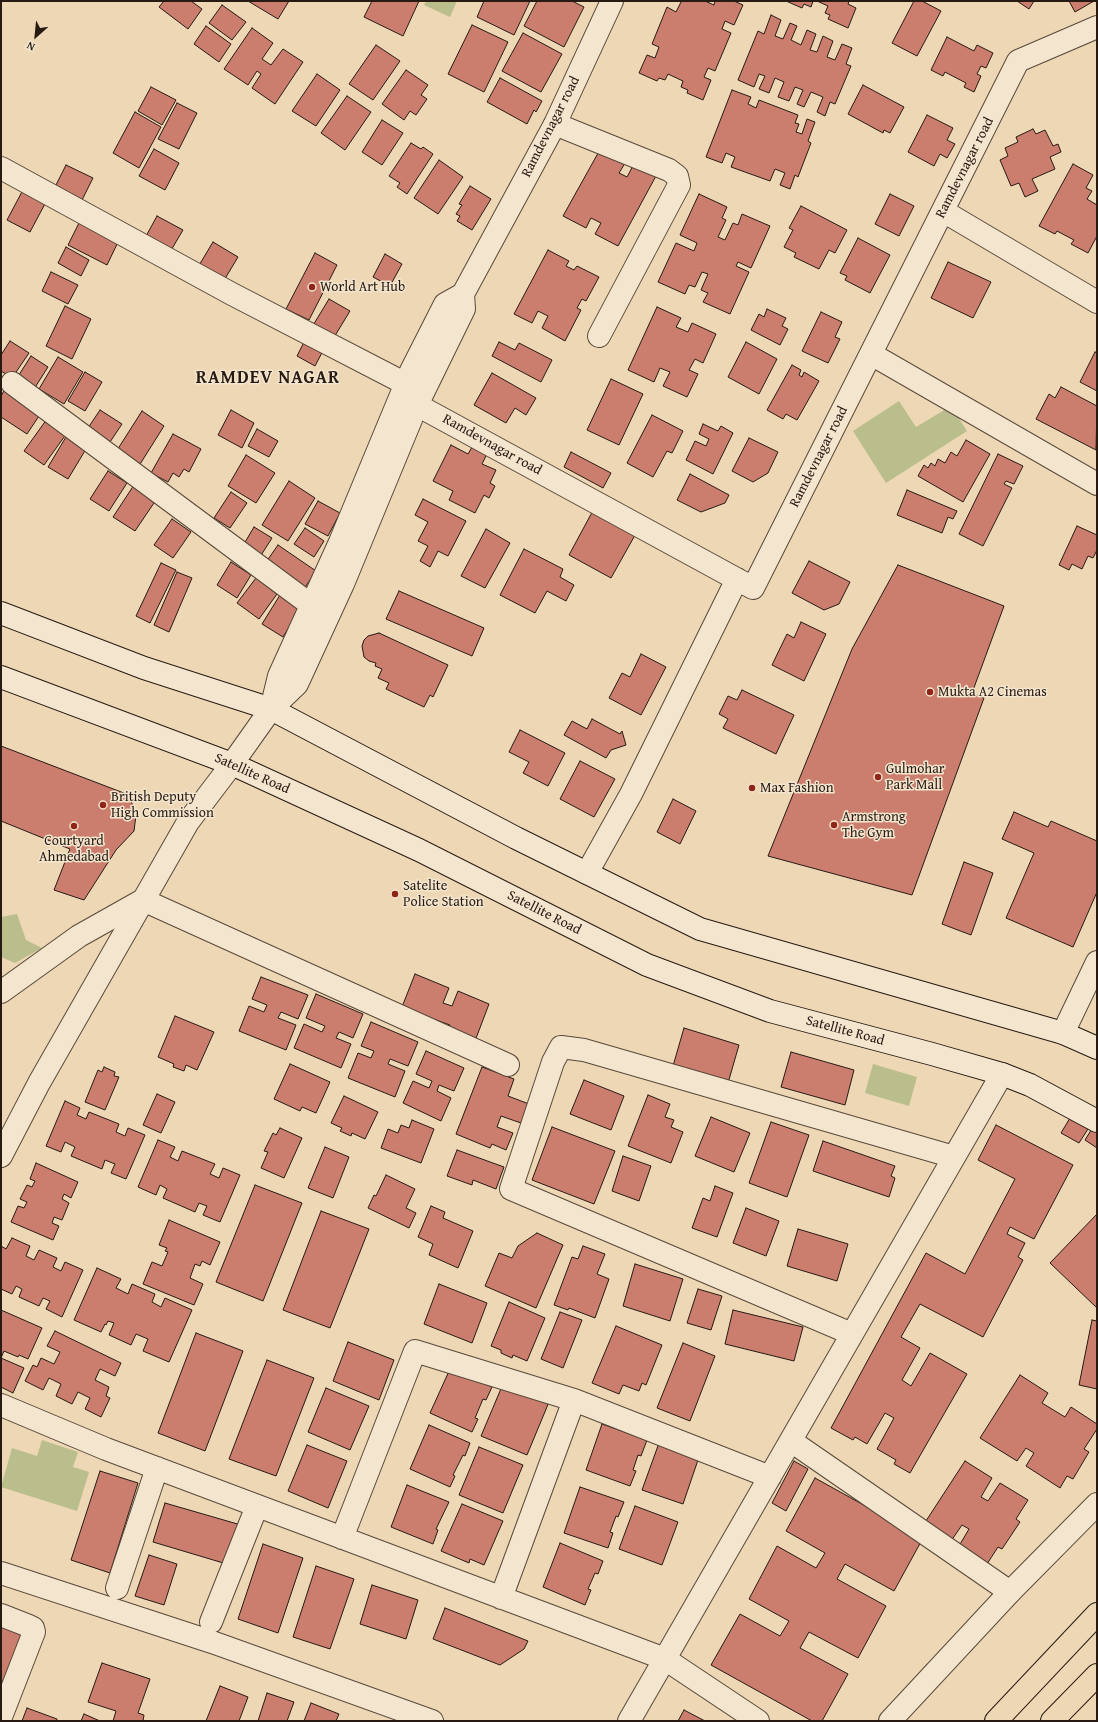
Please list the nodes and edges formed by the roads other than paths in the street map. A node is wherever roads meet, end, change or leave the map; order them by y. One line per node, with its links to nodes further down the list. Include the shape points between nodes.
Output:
1 (612, 1): 3 (street, Ramdevnagar road)
2 (1097, 27): 5 (street, Ramdevnagar road, via 1018,62)
3 (554, 124): 6 (street, Ramdevnagar road); 8 (street, via 669,170 677,176 679,185)
4 (1, 168): 11 (street, via 232,294)
5 (943, 211): 7 (street); 9 (street, Ramdevnagar road)
6 (463, 294): 11 (street, Ramdevnagar road, via 445,304); 12 (street, Ramdevnagar road, via 464,309)
7 (1097, 302)
8 (599, 336)
9 (871, 354): 13 (street); 14 (street, Ramdevnagar road, via 753,588)
10 (12, 383): 15 (street)
11 (406, 384): 15 (street, Ramdevnagar road)
12 (417, 405): 14 (street, Ramdevnagar road); 18 (street, Ramdevnagar road, via 343,584 297,684)
13 (1097, 484)
14 (737, 579): 20 (street, via 631,794)
15 (311, 606): 18 (street, Ramdevnagar road, via 280,676)
16 (1, 613): 18 (street, via 144,668)
17 (1, 678): 19 (street, Satellite Road)
18 (271, 709): 19 (street, Ramdevnagar road); 20 (street)
19 (232, 764): 21 (street, Ramdevnagar road, via 188,822); 27 (street, Satellite Road, via 418,850 647,965 770,1011)
20 (587, 873): 24 (street, via 700,930)
21 (143, 900): 23 (street, via 79,936); 26 (street); 29 (street, Ramdevnagar road, via 39,1083)
22 (1097, 962): 24 (street)
23 (6, 983)
24 (1063, 1033): 25 (street)
25 (1097, 1048)
26 (508, 1064)
27 (1002, 1074): 28 (street, Satellite Road, via 1036,1088); 30 (street)
28 (1097, 1121)
29 (1, 1156)
30 (954, 1157): 31 (street); 31 (street, via 584,1050 561,1047 553,1062 511,1189)
31 (852, 1334): 34 (street)
32 (574, 1400): 36 (street); 39 (street, via 415,1351); 43 (street)
33 (1, 1405): 35 (street)
34 (791, 1441): 36 (street); 42 (street)
35 (157, 1468): 38 (street); 41 (street)
36 (770, 1477): 47 (street)
37 (1097, 1504): 42 (street)
38 (257, 1506): 39 (street); 46 (street)
39 (342, 1538): 43 (street)
40 (1, 1573): 50 (street, via 212,1642)
41 (117, 1588)
42 (1010, 1592): 53 (street)
43 (501, 1598): 47 (street)
44 (1097, 1614): 54 (main road)
45 (1, 1615): 49 (street, via 33,1628 34,1632)
46 (211, 1622)
47 (665, 1659): 51 (street); 52 (street)
48 (1097, 1675): 55 (main road)
49 (1, 1717)
50 (432, 1721)
51 (629, 1721)
52 (758, 1721)
53 (890, 1721)
54 (996, 1721)
55 (1052, 1721)

